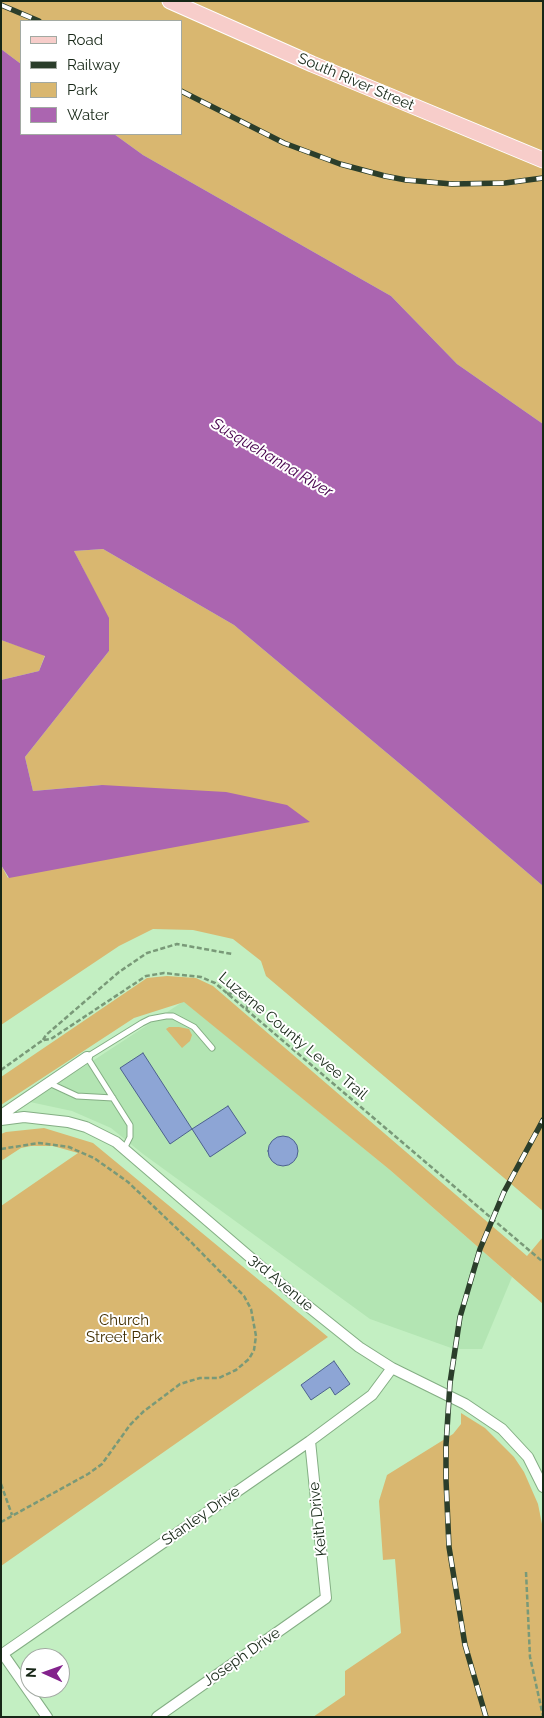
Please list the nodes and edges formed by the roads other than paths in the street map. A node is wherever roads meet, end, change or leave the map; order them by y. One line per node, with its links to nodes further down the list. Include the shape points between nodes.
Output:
1 (170, 1): 2 (main road, South River Street)
2 (536, 158)
3 (212, 1048): 4 (lane, via 194,1027 174,1016 166,1016 142,1023)
4 (87, 1057): 5 (street); 6 (lane)
5 (49, 1083): 6 (lane, via 77,1096); 7 (street)
6 (113, 1098): 9 (lane, via 130,1125 130,1137)
7 (1, 1115)
8 (1, 1120): 9 (street, 3rd Avenue, via 24,1117 68,1122 100,1133)
9 (124, 1149): 10 (street, 3rd Avenue, via 332,1326)
10 (392, 1368): 11 (street, Stanley Drive, via 372,1395); 12 (street, 3rd Avenue, via 465,1404 502,1429 528,1457)
11 (310, 1441): 13 (street, Keith Drive); 14 (street, Stanley Drive)
12 (543, 1487)
13 (326, 1598): 16 (street, Joseph Drive)
14 (2, 1654): 15 (street)
15 (47, 1717)
16 (157, 1717)

